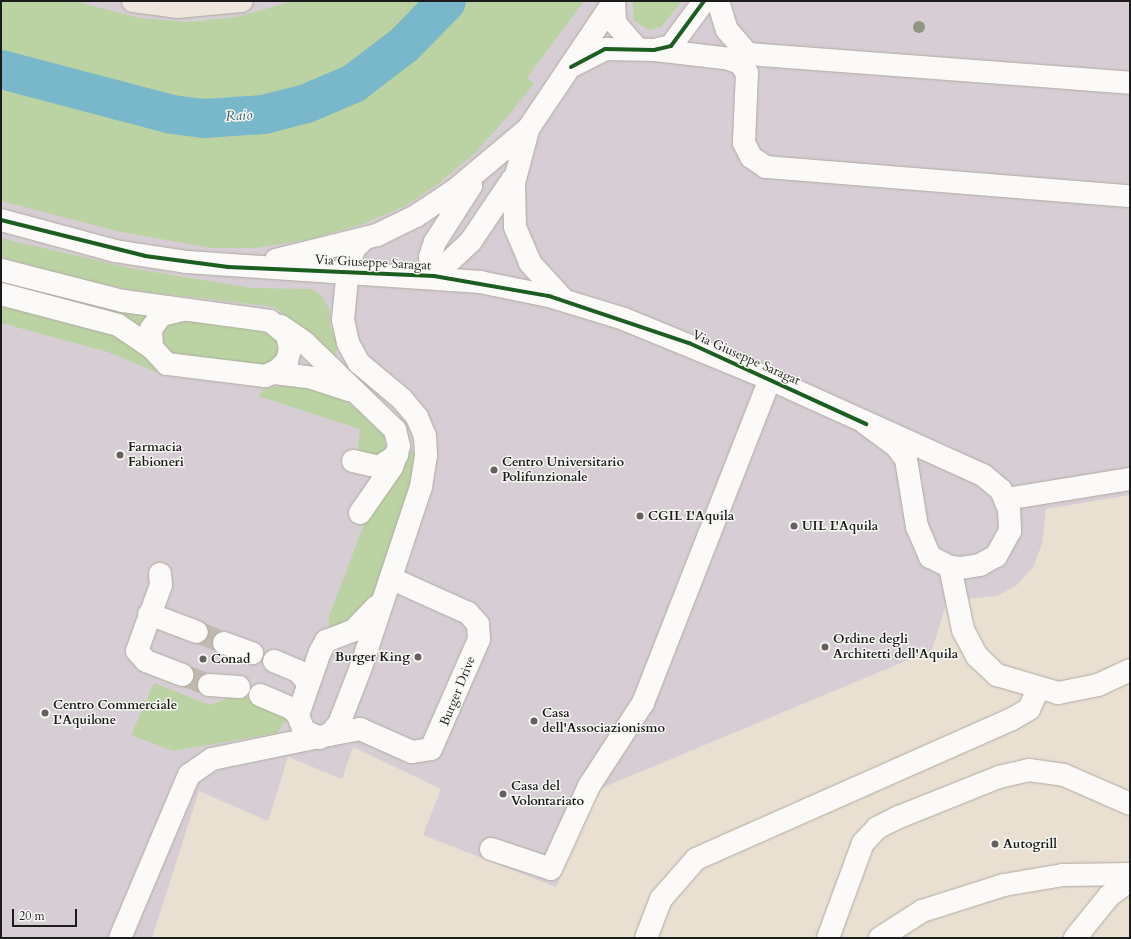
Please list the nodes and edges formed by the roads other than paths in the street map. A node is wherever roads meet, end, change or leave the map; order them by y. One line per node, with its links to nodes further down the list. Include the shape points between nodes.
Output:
1 (133, 1): 2 (main road, via 177,7)
2 (242, 1)
3 (614, 1): 6 (street, Via Giuseppe Saragat, via 615,23); 9 (street, Via Giuseppe Saragat)
4 (704, 1): 6 (street, Via Giuseppe Saragat, via 678,40 671,46)
5 (718, 1): 7 (street, via 733,40 744,52)
6 (645, 49): 8 (street); 9 (street, Via Giuseppe Saragat, via 605,49)
7 (757, 55): 8 (street); 10 (street); 11 (street)
8 (729, 59): 10 (street, via 742,65)
9 (572, 67): 12 (street, Via Giuseppe Saragat)
10 (748, 80): 15 (street, via 744,143 751,157 766,167)
11 (1130, 83)
12 (528, 129): 13 (street, Via Giuseppe Saragat); 14 (street, Via Giuseppe Saragat)
13 (498, 157): 17 (street, Via Giuseppe Saragat, via 416,216); 21 (street, Via Giuseppe Saragat, via 467,191 439,234 430,258)
14 (516, 169): 21 (street, Via Giuseppe Saragat, via 490,217 455,260); 23 (street, Via Giuseppe Saragat, via 513,207 520,245 541,278)
15 (1130, 196)
16 (1, 220): 18 (street, Via Giuseppe Saragat, via 115,251)
17 (363, 240): 18 (street, Via Giuseppe Saragat, via 298,257); 20 (street, via 352,253)
18 (228, 267): 20 (street, Via Giuseppe Saragat)
19 (1, 270): 24 (street, via 100,297)
20 (347, 272): 21 (street, Via Giuseppe Saragat); 41 (street, via 344,320 348,343 362,366 410,408 422,426 426,447 421,487)
21 (434, 276): 23 (street, Via Giuseppe Saragat, via 514,288)
22 (1, 294): 26 (street, via 110,322 133,333)
23 (564, 300): 29 (street, Via Giuseppe Saragat, via 638,324)
24 (182, 310): 25 (street); 26 (street, via 169,311 155,322 150,333)
25 (275, 323): 28 (street, via 285,332 290,348 284,365); 32 (street, via 297,336)
26 (152, 348): 27 (street, via 162,362)
27 (184, 367): 28 (street); 30 (street, via 196,374)
28 (265, 374): 31 (street, via 244,379); 32 (street, via 312,378)
29 (770, 379): 33 (street, Via Giuseppe Saragat); 61 (street, via 643,703 589,786 551,870)
30 (201, 386)
31 (234, 391)
32 (363, 398): 34 (street, via 395,430 399,446)
33 (866, 424): 37 (street, Via Giuseppe Saragat, via 983,475); 39 (street, Via Giuseppe Saragat, via 895,445 906,459 920,539 930,557)
34 (397, 455): 35 (street, via 379,467); 38 (street, via 389,474)
35 (353, 461)
36 (1130, 479): 37 (street)
37 (1006, 499): 39 (street, Via Giuseppe Saragat, via 1010,531 996,556 971,567)
38 (360, 513)
39 (950, 567): 55 (street, via 963,630 977,656 997,675)
40 (160, 574): 43 (street, via 161,585)
41 (390, 578): 42 (street); 58 (street, Burger Drive, via 468,614 478,624 480,639 431,749 412,752 360,729)
42 (382, 601): 45 (street, via 358,627); 49 (street)
43 (149, 614): 44 (street); 51 (street, via 137,646 139,656)
44 (197, 632)
45 (342, 636): 49 (street, via 357,643); 52 (street, via 323,645)
46 (224, 643): 47 (street)
47 (252, 653)
48 (274, 661): 52 (street, via 298,671)
49 (362, 661): 58 (street, via 339,724)
50 (1130, 670): 55 (street, via 1075,692)
51 (182, 674)
52 (308, 683): 57 (street)
53 (209, 685): 54 (street)
54 (239, 687)
55 (1038, 690): 65 (street, via 1029,709 1012,719 696,859 661,899)
56 (260, 695): 57 (street, via 291,708)
57 (298, 717): 58 (street, via 304,731); 59 (street, via 293,733)
58 (325, 736): 59 (street)
59 (282, 744): 64 (street, via 212,759 189,775)
60 (1130, 804): 66 (street, via 1064,775 1029,770 999,777 899,816 876,828 863,843)
61 (491, 849)
62 (1130, 874): 67 (street, via 1063,875 1004,884 932,906 896,924)
63 (1130, 880): 68 (street, via 1109,896)
64 (120, 938)
65 (646, 938)
66 (828, 938)
67 (880, 938)
68 (1075, 938)

